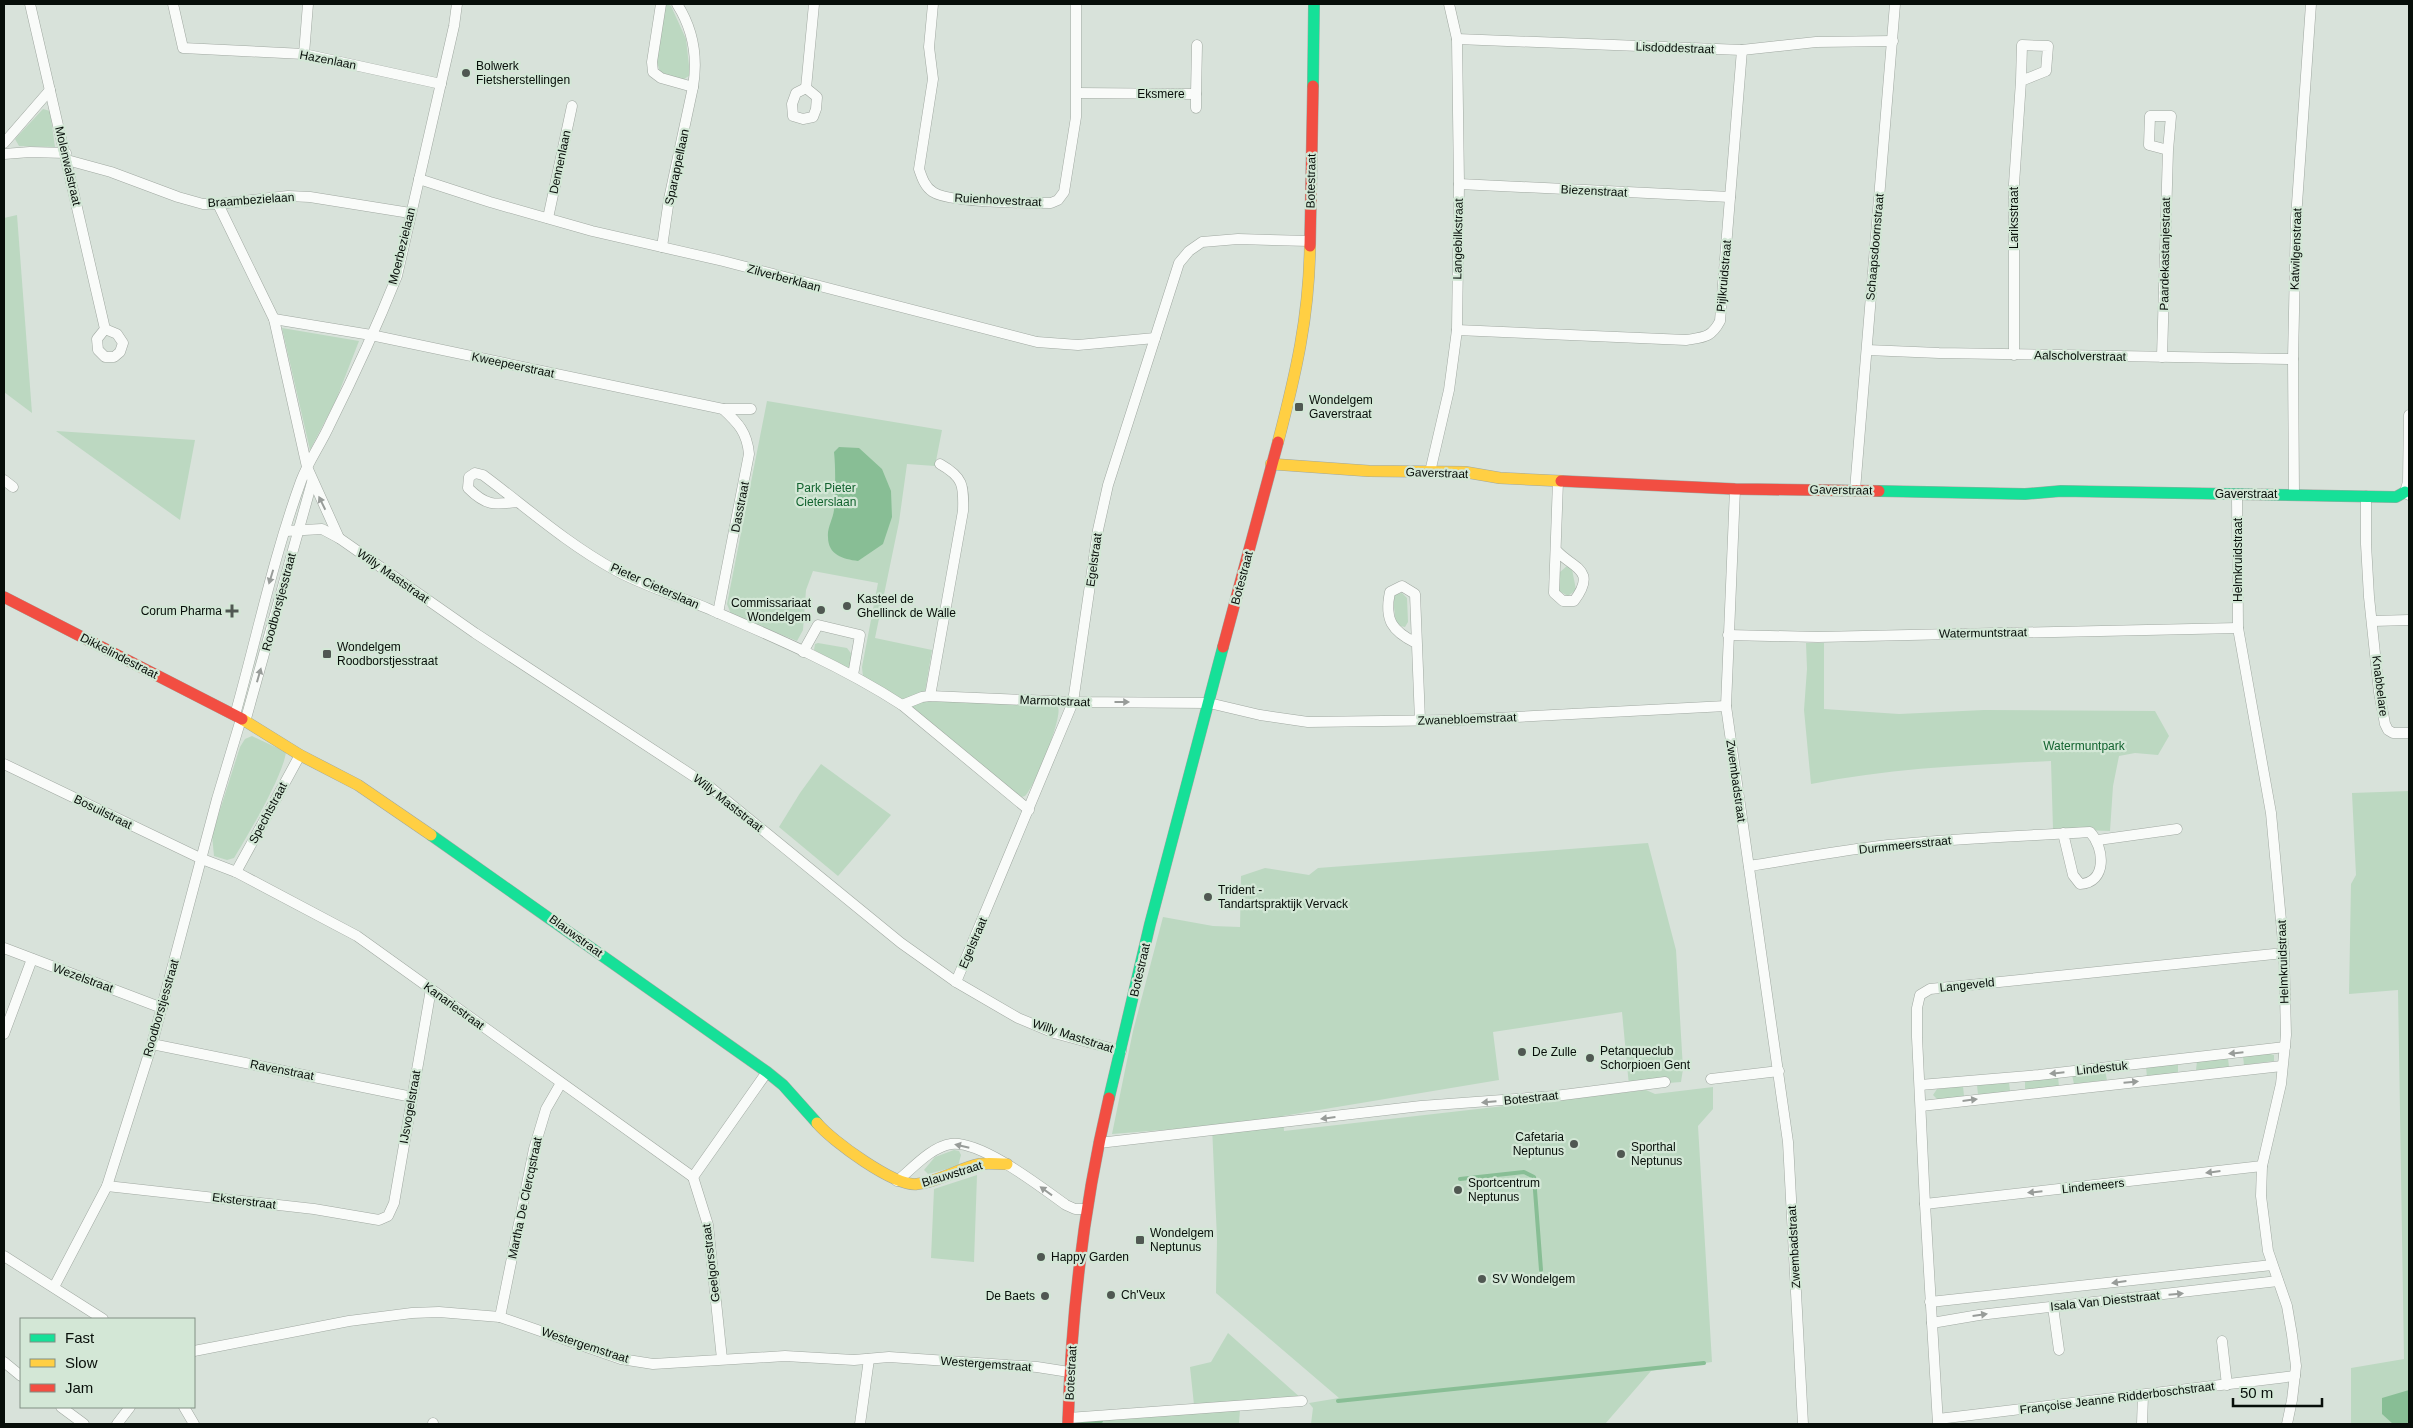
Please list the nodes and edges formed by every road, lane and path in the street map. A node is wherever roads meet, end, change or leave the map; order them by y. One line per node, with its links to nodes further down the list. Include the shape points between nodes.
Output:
1 (30, 4): 23 (street, Molenwalstraat)
2 (173, 4): 18 (street, Hazenlaan, via 183,48)
3 (308, 4): 18 (street)
4 (457, 4): 20 (street, Moerbezielaan)
5 (661, 4): 21 (street, via 652,62 654,72 660,78)
6 (676, 4): 21 (street, Sparappellaan, via 693,42 696,71)
7 (814, 4): 22 (street)
8 (932, 4): 24 (street, Ruienhovestraat, via 930,47 933,79 919,169 934,193 944,197 994,200 1051,203 1058,200 1064,192)
9 (1076, 4): 24 (street, Ruienhovestraat)
10 (1314, 4): 38 (street, Botestraat)
11 (1449, 4): 14 (street, Langebilkstraat)
12 (1895, 4): 15 (street, Schaapsdoornstraat)
13 (2311, 4): 48 (street, Katwilgenstraat, via 2296,218)
14 (1457, 39): 17 (street, Lisdoddestraat); 33 (street, Langebilkstraat)
15 (1892, 41): 17 (street, Lisdoddestraat, via 1816,42); 45 (street, Schaapsdoornstraat)
16 (1197, 44): 25 (street, Eksmere)
17 (1742, 50): 34 (street, Pijlkruidstraat)
18 (304, 54): 20 (street, Hazenlaan)
19 (2021, 81): 46 (street, Lariksstraat, via 2014,184)
20 (441, 84): 32 (street, Moerbezielaan)
21 (693, 87): 39 (street, Sparappellaan)
22 (806, 88)
23 (50, 90): 28 (street); 31 (street, Molenwalstraat)
24 (1077, 94): 25 (street, Eksmere)
25 (1196, 94): 27 (street)
26 (572, 106): 37 (street, Dennenlaan)
27 (1196, 108)
28 (4, 143)
29 (2168, 150): 47 (street, Paardekastanjestraat)
30 (4, 154): 31 (street, Braambezielaan, via 30,152)
31 (67, 156): 35 (street, Braambezielaan, via 178,197 203,204); 41 (street, Molenwalstraat)
32 (419, 179): 36 (street, Moerbezielaan); 37 (street, Zilverberklaan)
33 (1459, 184): 34 (street, Biezenstraat); 42 (street, Langebilkstraat)
34 (1730, 197): 42 (street, Pijlkruidstraat, via 1720,321 1714,333 1686,340)
35 (218, 204): 36 (street, Braambezielaan, via 310,197); 40 (street, Willy Maststraat)
36 (410, 213): 43 (street, Moerbezielaan, via 397,276)
37 (548, 218): 39 (street, Zilverberklaan, via 592,232)
38 (1309, 241): 44 (street, Egelstraat, via 1202,242 1179,263); 53 (street, Botestraat, via 1309,291 1303,338)
39 (662, 247): 44 (street, Zilverberklaan, via 1037,342 1078,345)
40 (274, 319): 43 (street, Kweepeerstraat); 54 (street, Willy Maststraat)
41 (105, 329)
42 (1457, 330): 55 (street, Langebilkstraat, via 1449,390)
43 (371, 334): 49 (street, Kweepeerstraat); 54 (street, Moerbezielaan, via 335,416)
44 (1155, 338): 81 (street, Egelstraat, via 1108,485)
45 (1867, 350): 46 (street, Aalscholverstraat); 61 (street, Schaapsdoornstraat)
46 (2014, 355): 47 (street, Aalscholverstraat)
47 (2162, 357): 48 (street, Aalscholverstraat)
48 (2292, 359): 63 (street, Katwilgenstraat)
49 (724, 409): 50 (street, Kweepeerstraat); 72 (street, Dasstraat, via 742,427 749,454)
50 (751, 409)
51 (2409, 415): 62 (street)
52 (940, 464): 80 (street, via 956,473 964,491)
53 (1271, 464): 55 (street, Gaverstraat); 82 (street, Botestraat)
54 (307, 467): 58 (street, Willy Maststraat); 68 (street, Moerbezielaan)
55 (1430, 472): 57 (street, Gaverstraat)
56 (4, 480): 59 (street)
57 (1558, 481): 60 (street, Gaverstraat); 70 (street)
58 (312, 482): 67 (street, Roodborstjesstraat); 69 (street, Willy Maststraat, one-way to 58)
59 (13, 487)
60 (1735, 488): 61 (street, Gaverstraat); 76 (street, Zwembadstraat)
61 (1855, 490): 64 (street, Gaverstraat)
62 (2407, 493): 65 (street, Gaverstraat, via 2396,497)
63 (2294, 494): 64 (street, Gaverstraat); 65 (street, Gaverstraat)
64 (2238, 495): 75 (street, Helmkruidstraat)
65 (2366, 496): 73 (street, Knabbelare, via 2367,573)
66 (517, 502): 66 (street, Pieter Cieterslaan, via 483,475 475,473 469,477 468,488 487,503); 72 (street, Pieter Cieterslaan, via 576,547 616,571)
67 (299, 530): 68 (street, Willy Maststraat); 69 (street, Willy Maststraat, via 322,529); 85 (street, Roodborstjesstraat, one-way to 67)
68 (286, 531): 85 (street, Roodborstjesstraat, one-way to 85, via 268,588)
69 (339, 538): 100 (street, Willy Maststraat, via 474,634 710,787 901,943)
70 (1557, 551): 70 (street, via 1554,593 1563,601 1574,601 1583,586 1579,567)
71 (4, 597): 85 (street, Dikkelindestraat)
72 (718, 613): 78 (street, Pieter Cieterslaan)
73 (2373, 620): 74 (street); 87 (street, Knabbelare, via 2385,724 2393,733)
74 (2409, 620)
75 (2238, 628): 76 (street, Watermuntstraat, via 1818,637); 98 (street, Helmkruidstraat, via 2271,813)
76 (1728, 635): 84 (street, Zwembadstraat)
77 (1416, 643): 77 (street, via 1415,594 1402,586 1390,592 1387,606 1391,624 1401,636); 86 (street)
78 (803, 652): 79 (street, Pieter Cieterslaan); 79 (street, via 818,625 860,635)
79 (853, 675): 83 (street, Pieter Cieterslaan)
80 (930, 696): 81 (street, Marmotstraat); 83 (street, Marmotstraat)
81 (1073, 702): 82 (street, Marmotstraat, one-way to 82); 90 (street, Egelstraat)
82 (1209, 703): 86 (street, Zwanebloemstraat, via 1308,722); 106 (street, Botestraat, via 1150,924)
83 (902, 705): 90 (street, Pieter Cieterslaan)
84 (1726, 706): 86 (street, Zwanebloemstraat); 95 (street, Zwembadstraat)
85 (240, 719): 88 (street, Blauwstraat); 94 (street, Roodborstjesstraat)
86 (1420, 721)
87 (2409, 733)
88 (300, 754): 96 (street, Spechtstraat); 109 (street, Blauwstraat, via 358,785)
89 (4, 764): 94 (street, Bosuilstraat)
90 (1029, 810): 100 (street, Egelstraat)
91 (2177, 829): 93 (street)
92 (2063, 833): 93 (street, Durmmeersstraat, via 2090,832); 93 (street, via 2073,875 2080,884 2090,884 2100,870); 95 (street, Durmmeersstraat, via 1888,845)
93 (2098, 840)
94 (202, 859): 96 (street, Kanariestraat); 102 (street, Roodborstjesstraat)
95 (1749, 866): 108 (street, Zwembadstraat)
96 (236, 872): 101 (street, Kanariestraat, via 357,936)
97 (4, 948): 99 (street, Wezelstraat)
98 (2284, 953): 105 (street, Helmkruidstraat); 113 (street, Langeveld, via 1924,991 1917,1008)
99 (32, 960): 102 (street, Wezelstraat); 103 (street)
100 (956, 982): 106 (street, Willy Maststraat, via 1027,1022)
101 (431, 989): 112 (street, Kanariestraat); 114 (street, IJsvogelstraat)
102 (162, 1008): 104 (street, Roodborstjesstraat)
103 (4, 1034)
104 (152, 1044): 114 (street, Ravenstraat); 121 (street, Roodborstjesstraat)
105 (2284, 1047): 107 (street, Helmkruidstraat); 113 (street, Lindestuk, one-way to 113)
106 (1121, 1051): 116 (street, Botestraat)
107 (2282, 1066): 115 (street, Lindestuk, one-way to 107); 118 (street, Helmkruidstraat)
108 (1779, 1071): 110 (street); 155 (street, Zwembadstraat, via 1788,1142)
109 (767, 1072): 119 (street); 120 (street, Blauwstraat, via 821,1128)
110 (1711, 1079)
111 (1665, 1082): 116 (street, Botestraat, one-way to 116)
112 (561, 1083): 119 (street, Kanariestraat); 131 (street, Martha De Clercqstraat, via 546,1109 534,1149)
113 (1920, 1085): 115 (street, Langeveld)
114 (412, 1097): 124 (street, IJsvogelstraat, via 394,1203 388,1216)
115 (1921, 1106): 122 (street, Langeveld)
116 (1099, 1143): 123 (street, Botestraat)
117 (1008, 1164): 120 (street, Blauwstraat, via 980,1164 920,1184); 120 (street, Blauwstraat, one-way to 120, via 963,1145 951,1144 932,1153); 123 (street, Blauwstraat, one-way to 117, via 1066,1205)
118 (2262, 1166): 122 (street, Lindemeers, one-way to 122); 126 (street, Helmkruidstraat, via 2261,1196)
119 (693, 1177): 137 (street, Geelgorsstraat, via 708,1225)
120 (897, 1181)
121 (107, 1186): 124 (street, Eksterstraat); 128 (street, Roodborstjesstraat)
122 (1924, 1204): 129 (street, Langeveld)
123 (1088, 1209): 140 (street, Botestraat)
124 (380, 1220)
125 (4, 1256): 128 (street)
126 (2272, 1265): 127 (street, Helmkruidstraat); 129 (street, Isala Van Dieststraat, one-way to 129)
127 (2278, 1281): 130 (street, Isala Van Dieststraat, one-way to 127); 142 (street, Helmkruidstraat, via 2292,1335)
128 (54, 1287): 132 (street)
129 (1930, 1302): 133 (street, Langeveld)
130 (2054, 1307): 133 (street, Isala Van Dieststraat, one-way to 130); 135 (street)
131 (500, 1317): 136 (street, Westergemstraat, via 412,1313 349,1321); 137 (street, Westergemstraat, via 621,1359 653,1364)
132 (101, 1318)
133 (1932, 1323): 150 (street, Langeveld)
134 (2222, 1341): 143 (street)
135 (2059, 1350)
136 (195, 1351)
137 (722, 1359): 138 (street, Westergemstraat, via 785,1356)
138 (869, 1359): 140 (street, Westergemstraat, via 1037,1367); 154 (street)
139 (4, 1362): 141 (street)
140 (1070, 1372): 149 (street, Botestraat)
141 (20, 1375)
142 (2295, 1376): 143 (street, Françoise Jeanne Ridderboschstraat); 157 (street, Helmkruidstraat)
143 (2227, 1385): 144 (street, Françoise Jeanne Ridderboschstraat)
144 (2143, 1395): 150 (street, Françoise Jeanne Ridderboschstraat); 156 (street)
145 (1302, 1401): 149 (street)
146 (62, 1408): 151 (street)
147 (129, 1408): 152 (street)
148 (185, 1408): 153 (street)
149 (1068, 1421)
150 (1938, 1422)
151 (84, 1424)
152 (117, 1424)
153 (194, 1424)
154 (860, 1424)
155 (1803, 1424)
156 (2142, 1424)
157 (2287, 1424)

